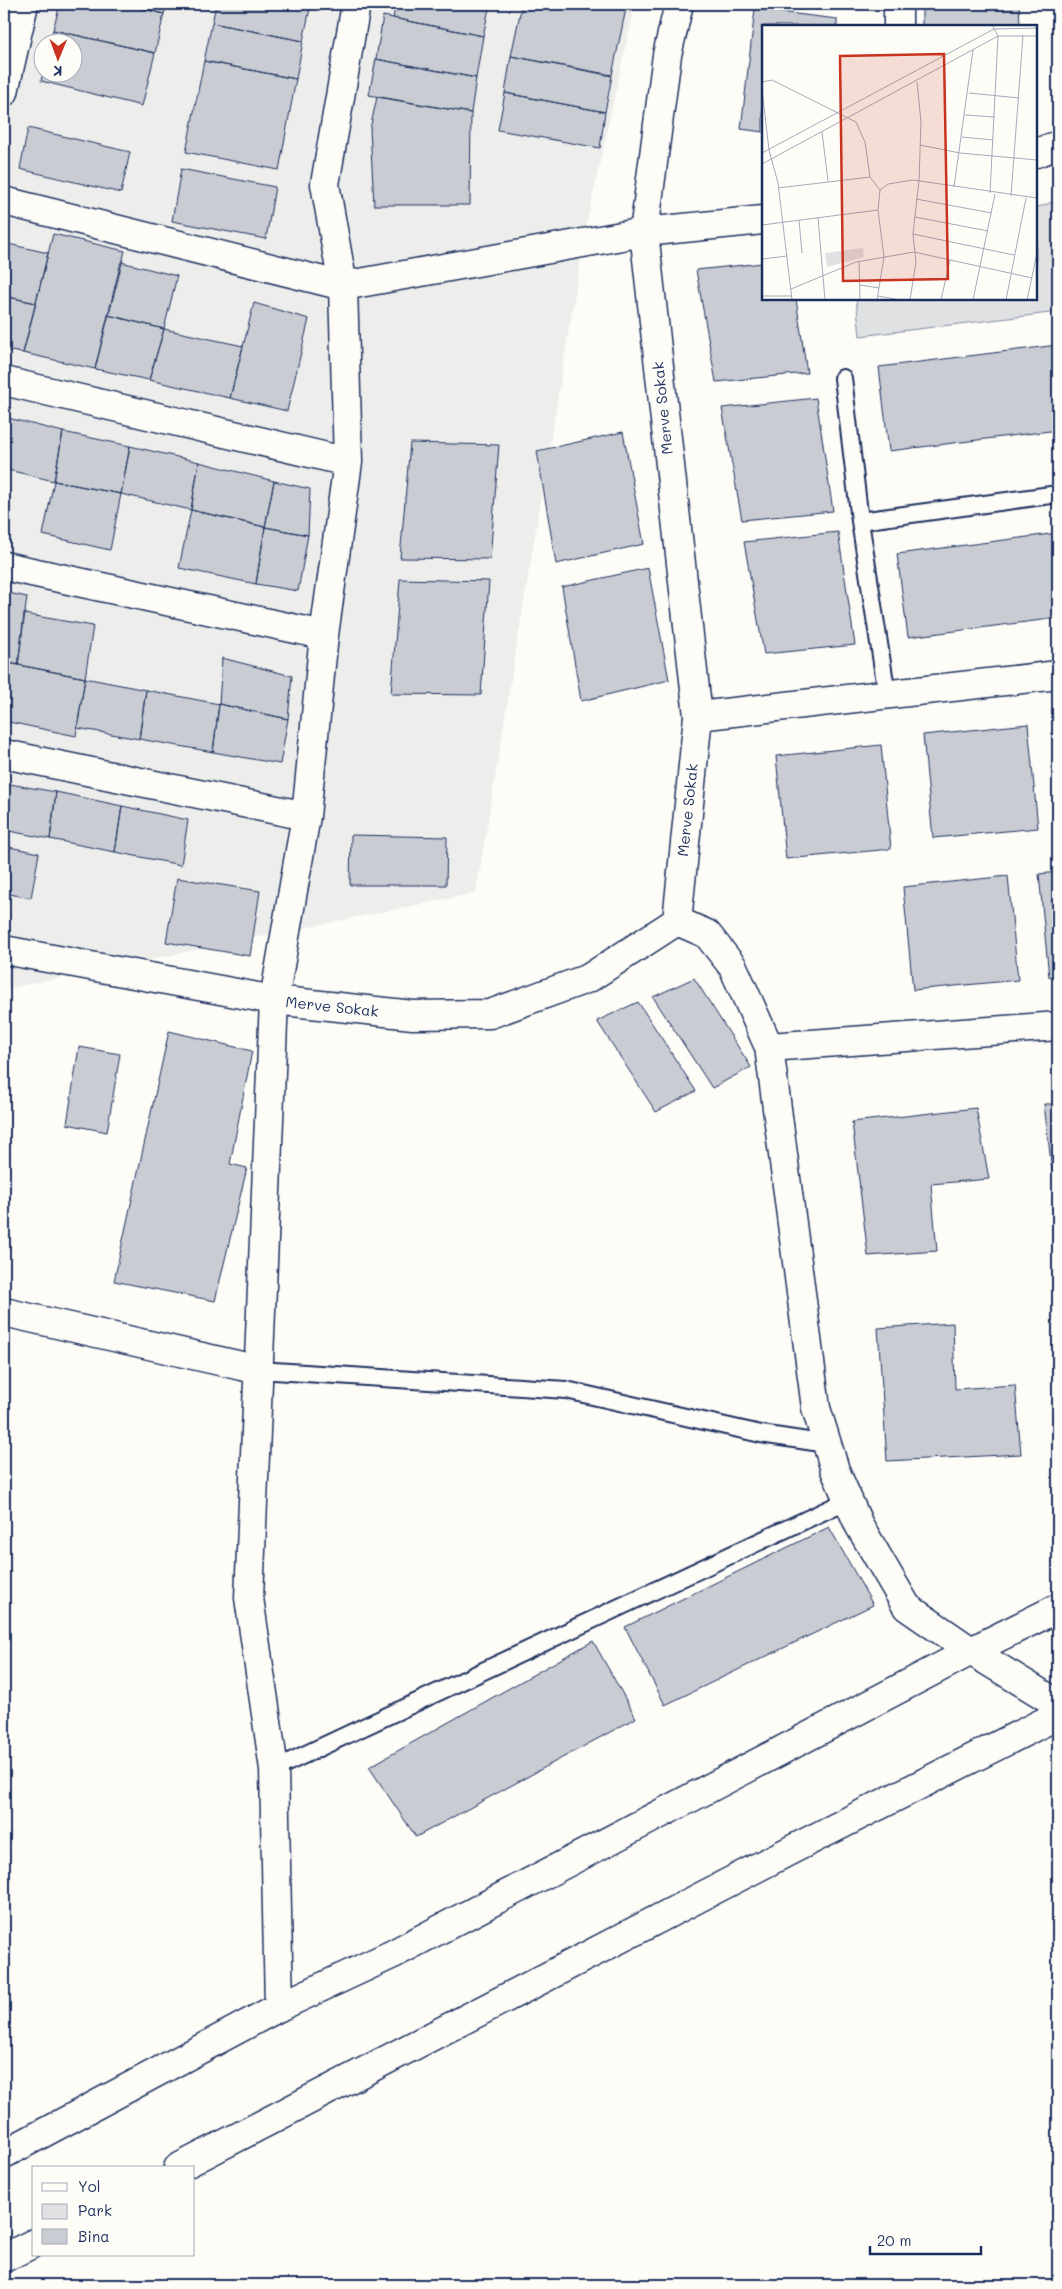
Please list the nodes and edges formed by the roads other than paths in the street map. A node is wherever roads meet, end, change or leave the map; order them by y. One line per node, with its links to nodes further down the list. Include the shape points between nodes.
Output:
1 (24, 4): 6 (street)
2 (356, 4): 12 (street, via 325,184)
3 (679, 4): 11 (street, Merve Sokak, via 667,55)
4 (898, 4): 5 (street)
5 (898, 25)
6 (4, 92)
7 (1058, 145): 8 (street)
8 (1037, 153)
9 (4, 201): 12 (street)
10 (762, 220): 11 (street)
11 (644, 232): 12 (street); 22 (street, Merve Sokak)
12 (343, 286): 15 (street)
13 (843, 378): 17 (lane)
14 (4, 381): 15 (street)
15 (348, 462): 19 (street)
16 (1058, 494): 17 (lane)
17 (860, 521): 21 (lane)
18 (4, 566): 19 (street)
19 (324, 635): 24 (street)
20 (1058, 675): 21 (street)
21 (887, 695): 22 (street)
22 (698, 716): 25 (street, Merve Sokak)
23 (4, 754): 24 (street)
24 (306, 816): 27 (street)
25 (678, 920): 27 (street, Merve Sokak, via 589,978 490,1014 413,1015); 29 (street, via 707,934 734,967)
26 (4, 950): 27 (street, Merve Sokak)
27 (274, 1000): 31 (street)
28 (1058, 1026): 29 (street)
29 (769, 1047): 32 (street, via 816,1408)
30 (4, 1312): 31 (street)
31 (259, 1370): 32 (lane, via 566,1390 761,1434); 38 (street, via 249,1598)
32 (827, 1444): 33 (street)
33 (848, 1500): 35 (street, via 907,1607); 38 (lane)
34 (1058, 1608): 35 (street)
35 (971, 1650): 36 (street); 39 (street, via 393,1954)
36 (1058, 1704)
37 (1058, 1716): 41 (street, via 791,1850)
38 (274, 1769): 39 (street)
39 (280, 2007): 40 (street)
40 (4, 2154)
41 (182, 2166)
42 (32, 2244): 43 (street)
43 (4, 2258)

